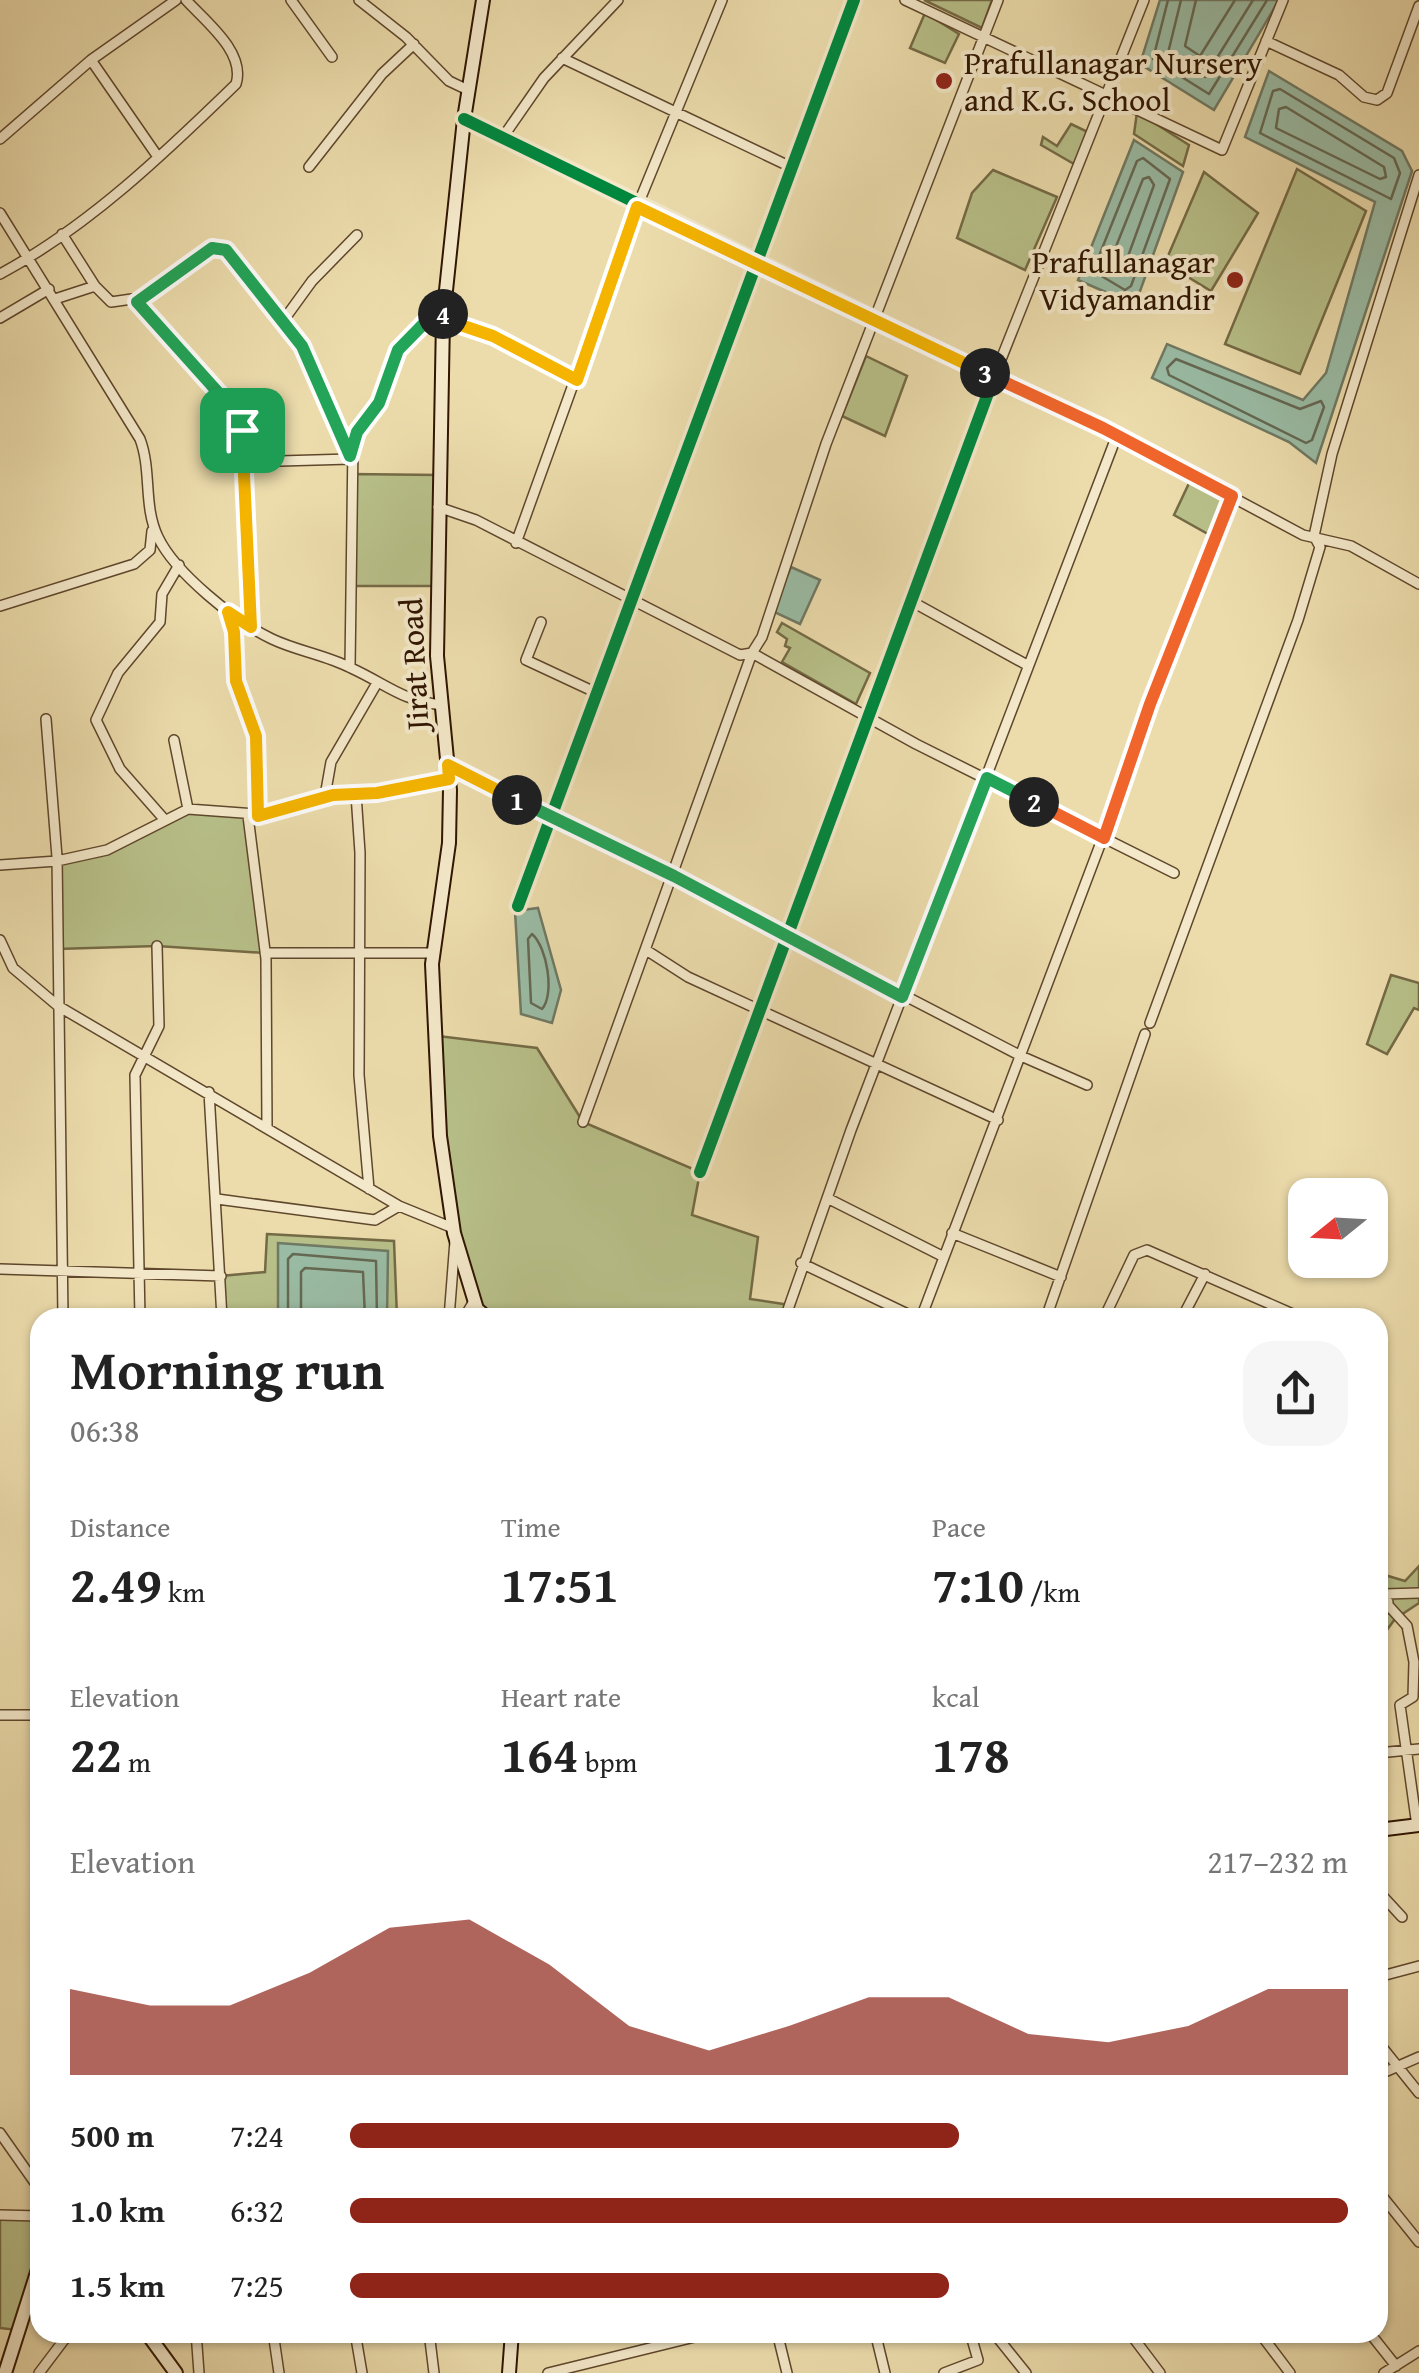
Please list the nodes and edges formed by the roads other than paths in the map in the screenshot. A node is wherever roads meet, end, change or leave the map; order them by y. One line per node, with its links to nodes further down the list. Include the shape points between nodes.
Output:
1 (186, 0): 26 (street, via 228,47 238,79)
2 (291, 0): 17 (street)
3 (359, 0): 16 (street)
4 (483, 0): 20 (main road, Jirat Road)
5 (722, 0): 22 (street)
6 (854, 0): 28 (street)
7 (905, 0): 14 (street)
8 (998, 0): 14 (street)
9 (1144, 0): 21 (street)
10 (1283, 0): 15 (street)
11 (614, 1): 18 (street)
12 (171, 2): 19 (street)
13 (1419, 6): 15 (street, via 1387,93 1376,100)
14 (985, 36): 21 (street); 44 (street)
15 (1266, 41): 21 (street, via 1222,150)
16 (414, 44): 20 (street, via 449,81); 27 (street)
17 (332, 58)
18 (562, 58): 22 (street); 24 (street)
19 (92, 60): 25 (street); 26 (street)
20 (468, 90): 23 (main road, Jirat Road)
21 (1104, 96): 46 (street)
22 (677, 113): 28 (street); 30 (street)
23 (464, 119): 24 (street); 41 (main road, Jirat Road)
24 (503, 137): 30 (street)
25 (0, 139)
26 (158, 157): 32 (street)
27 (308, 168)
28 (793, 168): 35 (street)
29 (1419, 176): 54 (street, via 1332,454)
30 (637, 207): 35 (street); 47 (street)
31 (0, 212): 34 (street)
32 (62, 234): 34 (street); 37 (street)
33 (357, 235): 45 (street)
34 (31, 257): 36 (street); 38 (street)
35 (756, 263): 44 (street); 59 (street)
36 (0, 274)
37 (95, 286): 39 (street); 40 (street, via 110,302)
38 (49, 289): 39 (street); 42 (street)
39 (55, 299): 53 (street, via 140,439)
40 (137, 302): 45 (street, via 222,247); 50 (street, via 238,415)
41 (444, 303): 43 (main road, Jirat Road); 49 (street, via 398,350)
42 (0, 318)
43 (443, 319): 47 (street, via 493,336); 52 (main road, Jirat Road)
44 (876, 320): 46 (street); 64 (street)
45 (283, 321): 49 (street, via 316,370)
46 (994, 377): 48 (street); 58 (street)
47 (577, 380): 55 (street)
48 (1117, 435): 51 (street); 65 (street)
49 (350, 458): 50 (street); 66 (street)
50 (244, 462): 63 (street)
51 (1232, 496): 54 (street); 81 (street)
52 (438, 507): 55 (street); 69 (main road, Jirat Road, via 436,656)
53 (152, 522): 56 (street); 60 (street, via 144,558)
54 (1314, 536): 57 (street, via 1351,546); 97 (street, via 1320,547 1298,620)
55 (516, 543): 59 (street)
56 (179, 566): 61 (street); 80 (street, via 162,594 160,622 118,673 96,720 120,769)
57 (1419, 584)
58 (909, 600): 65 (street); 70 (street)
59 (634, 601): 64 (street, via 740,655); 68 (street)
60 (0, 606)
61 (228, 612): 63 (street); 78 (street, via 236,681 256,736)
62 (541, 622): 68 (street, via 526,660)
63 (251, 627): 66 (street)
64 (752, 653): 70 (street); 85 (street)
65 (1027, 664): 74 (street)
66 (350, 667): 67 (street)
67 (377, 683): 69 (street, via 410,702); 76 (street, via 332,762)
68 (599, 694): 79 (street)
69 (442, 705): 73 (main road, Jirat Road)
70 (866, 717): 74 (street); 87 (street)
71 (46, 719): 82 (street)
72 (174, 740): 77 (street)
73 (448, 772): 75 (street); 79 (street); 92 (main road, Jirat Road, via 449,843)
74 (987, 778): 81 (street); 94 (street)
75 (356, 794): 76 (street); 93 (street)
76 (325, 796): 78 (street)
77 (188, 809): 78 (street); 80 (street)
78 (253, 816): 91 (street)
79 (554, 818): 85 (street); 86 (street)
80 (164, 819): 82 (street, via 120,845)
81 (1104, 838): 84 (street); 100 (street)
82 (57, 861): 83 (street); 95 (street)
83 (0, 865)
84 (1174, 873)
85 (674, 876): 87 (street); 90 (street)
86 (518, 906)
87 (786, 934): 94 (street); 96 (street)
88 (0, 940): 95 (street, via 13,968)
89 (157, 946): 99 (street, via 159,1026)
90 (646, 950): 96 (street); 105 (street)
91 (265, 953): 93 (street); 106 (street)
92 (434, 953): 93 (street); 112 (main road, Jirat Road, via 440,1136)
93 (360, 955): 108 (street, via 359,1075)
94 (902, 997): 100 (street); 101 (street)
95 (58, 1006): 99 (street); 117 (street)
96 (758, 1010): 101 (street); 107 (street)
97 (1150, 1022)
98 (1145, 1034): 121 (street)
99 (141, 1056): 103 (street); 119 (street, via 134,1094)
100 (1021, 1056): 102 (street); 104 (street)
101 (878, 1063): 104 (street); 110 (street)
102 (1087, 1085)
103 (210, 1092): 106 (street); 109 (street)
104 (998, 1120): 113 (street)
105 (582, 1122)
106 (267, 1128): 108 (street)
107 (700, 1172)
108 (370, 1188): 111 (street)
109 (217, 1200): 111 (street, via 376,1220); 120 (street)
110 (828, 1200): 114 (street); 115 (street)
111 (399, 1206): 112 (street)
112 (454, 1233): 122 (main road, Jirat Road); 127 (street)
113 (952, 1233): 114 (street); 121 (street)
114 (942, 1256): 132 (street)
115 (801, 1264): 130 (street); 131 (street)
116 (0, 1269): 117 (street)
117 (62, 1270): 119 (street); 124 (street)
118 (1204, 1274): 123 (street); 134 (street, via 1140,1250); 135 (street)
119 (140, 1275): 120 (street); 125 (street)
120 (220, 1276): 126 (street)
121 (1061, 1276): 133 (street)
122 (474, 1302): 128 (street); 129 (main road, Jirat Road)
123 (1275, 1306): 136 (street)
124 (63, 1308)
125 (140, 1308)
126 (222, 1308)
127 (450, 1308)
128 (470, 1308)
129 (478, 1308)
130 (788, 1308)
131 (896, 1308)
132 (922, 1308)
133 (1050, 1308)
134 (1109, 1308)
135 (1187, 1308)
136 (1280, 1308)
137 (1419, 1593): 138 (street)
138 (1389, 1599): 142 (street, via 1408,1626 1414,1662 1413,1698 1400,1705)
139 (0, 1715): 140 (street)
140 (30, 1715)
141 (1419, 1749): 142 (street)
142 (1407, 1750): 143 (street); 144 (street)
143 (1388, 1752)
144 (1418, 1826): 145 (main road)
145 (1388, 1829)
146 (1388, 1902): 147 (street)
147 (1402, 1917)
148 (1419, 1966): 149 (street)
149 (1388, 1974)
150 (1388, 2056): 152 (street)
151 (1419, 2057): 152 (street)
152 (1394, 2064): 153 (street); 154 (street)
153 (1388, 2068)
154 (1419, 2093)
155 (0, 2133): 156 (street)
156 (30, 2176)
157 (1388, 2203): 160 (street)
158 (0, 2215): 159 (street)
159 (30, 2216)
160 (1419, 2242)
161 (30, 2292): 180 (main road)
162 (62, 2343): 182 (street)
163 (154, 2343): 183 (main road)
164 (197, 2343): 184 (street)
165 (274, 2343): 185 (street)
166 (357, 2343): 186 (street)
167 (430, 2343): 187 (street)
168 (511, 2343): 188 (main road)
169 (670, 2343): 189 (street)
170 (780, 2343): 190 (street)
171 (878, 2343): 191 (street)
172 (973, 2343): 178 (street)
173 (1002, 2343): 193 (street)
174 (1137, 2343): 194 (street)
175 (1267, 2343): 195 (street)
176 (1378, 2343): 179 (street)
177 (1419, 2351): 179 (street)
178 (978, 2360): 181 (street); 192 (street)
179 (1396, 2366): 196 (street)
180 (3, 2369)
181 (982, 2372)
182 (39, 2373)
183 (176, 2373)
184 (200, 2373)
185 (279, 2373)
186 (362, 2373)
187 (434, 2373)
188 (509, 2373)
189 (548, 2373)
190 (787, 2373)
191 (885, 2373)
192 (944, 2373)
193 (1026, 2373)
194 (1160, 2373)
195 (1290, 2373)
196 (1384, 2373)

